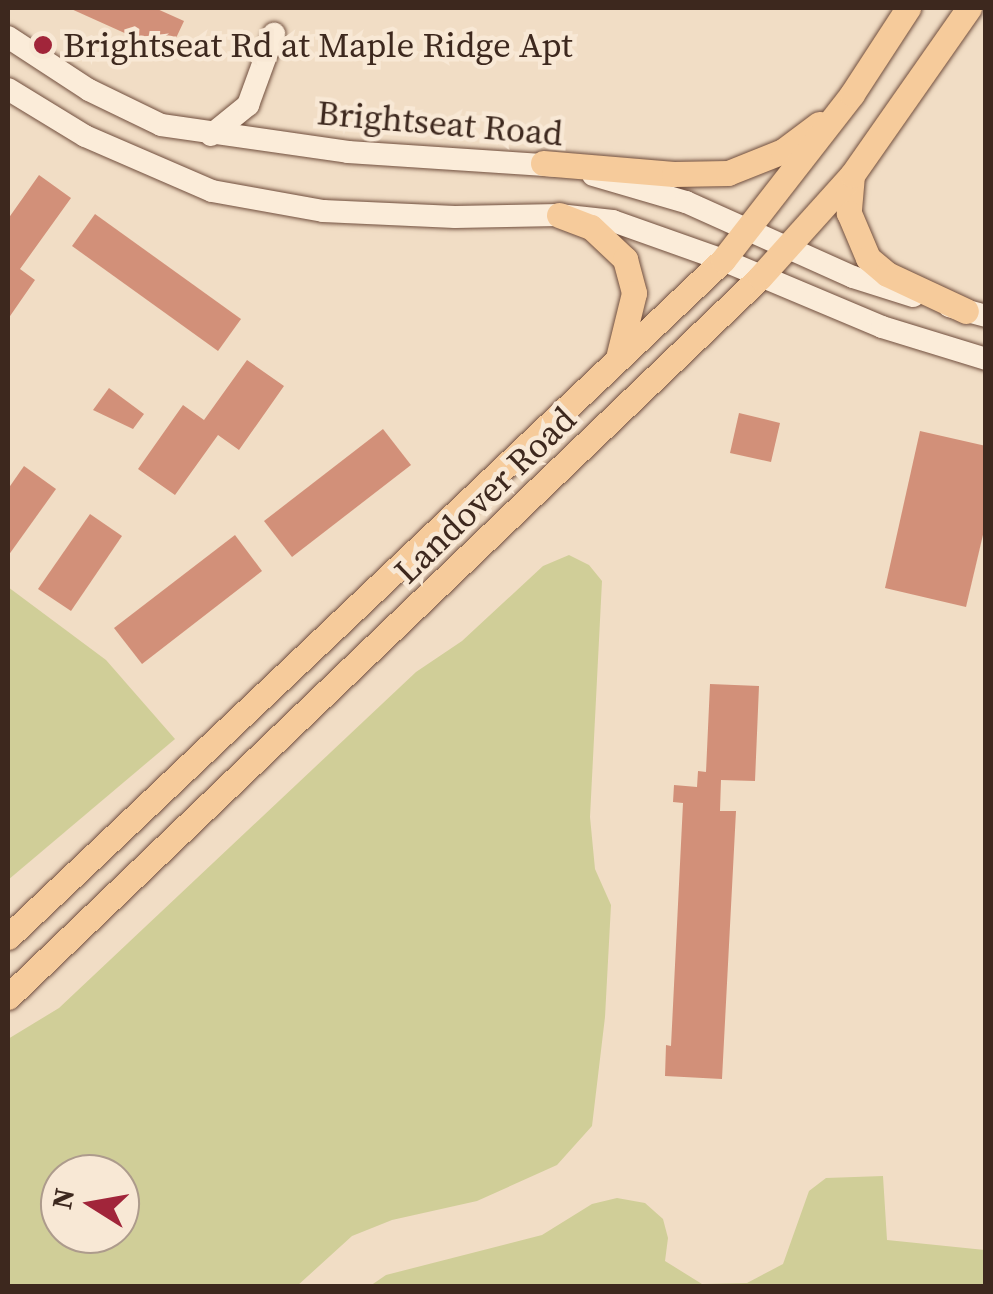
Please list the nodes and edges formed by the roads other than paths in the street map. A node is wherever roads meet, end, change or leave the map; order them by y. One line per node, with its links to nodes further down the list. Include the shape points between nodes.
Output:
1 (908, 8): 6 (main road, Landover Road)
2 (969, 8): 9 (main road, Landover Road)
3 (274, 34): 7 (street, via 248,105)
4 (8, 36): 7 (street, Brightseat Road, via 89,90 161,125)
5 (8, 89): 10 (street, via 132,158 253,202 381,216)
6 (852, 94): 8 (main road, via 782,151 728,173); 11 (main road, Landover Road)
7 (212, 135): 8 (street, Brightseat Road, via 348,152)
8 (543, 163): 11 (street, Brightseat Road, via 646,188)
9 (852, 174): 12 (main road, Landover Road); 15 (main road, via 849,213 868,258 887,274)
10 (558, 215): 13 (street, via 644,230); 17 (main road, via 592,227 624,259 633,311)
11 (747, 230): 12 (street, Brightseat Road); 13 (main road, Landover Road)
12 (787, 248): 14 (main road, Landover Road); 15 (street, Brightseat Road, via 854,277)
13 (723, 260): 14 (street); 17 (main road, Landover Road)
14 (760, 277): 16 (street, via 882,328); 19 (main road, Landover Road)
15 (976, 314)
16 (986, 359)
17 (616, 362): 18 (main road, Landover Road)
18 (8, 937)
19 (8, 997)

